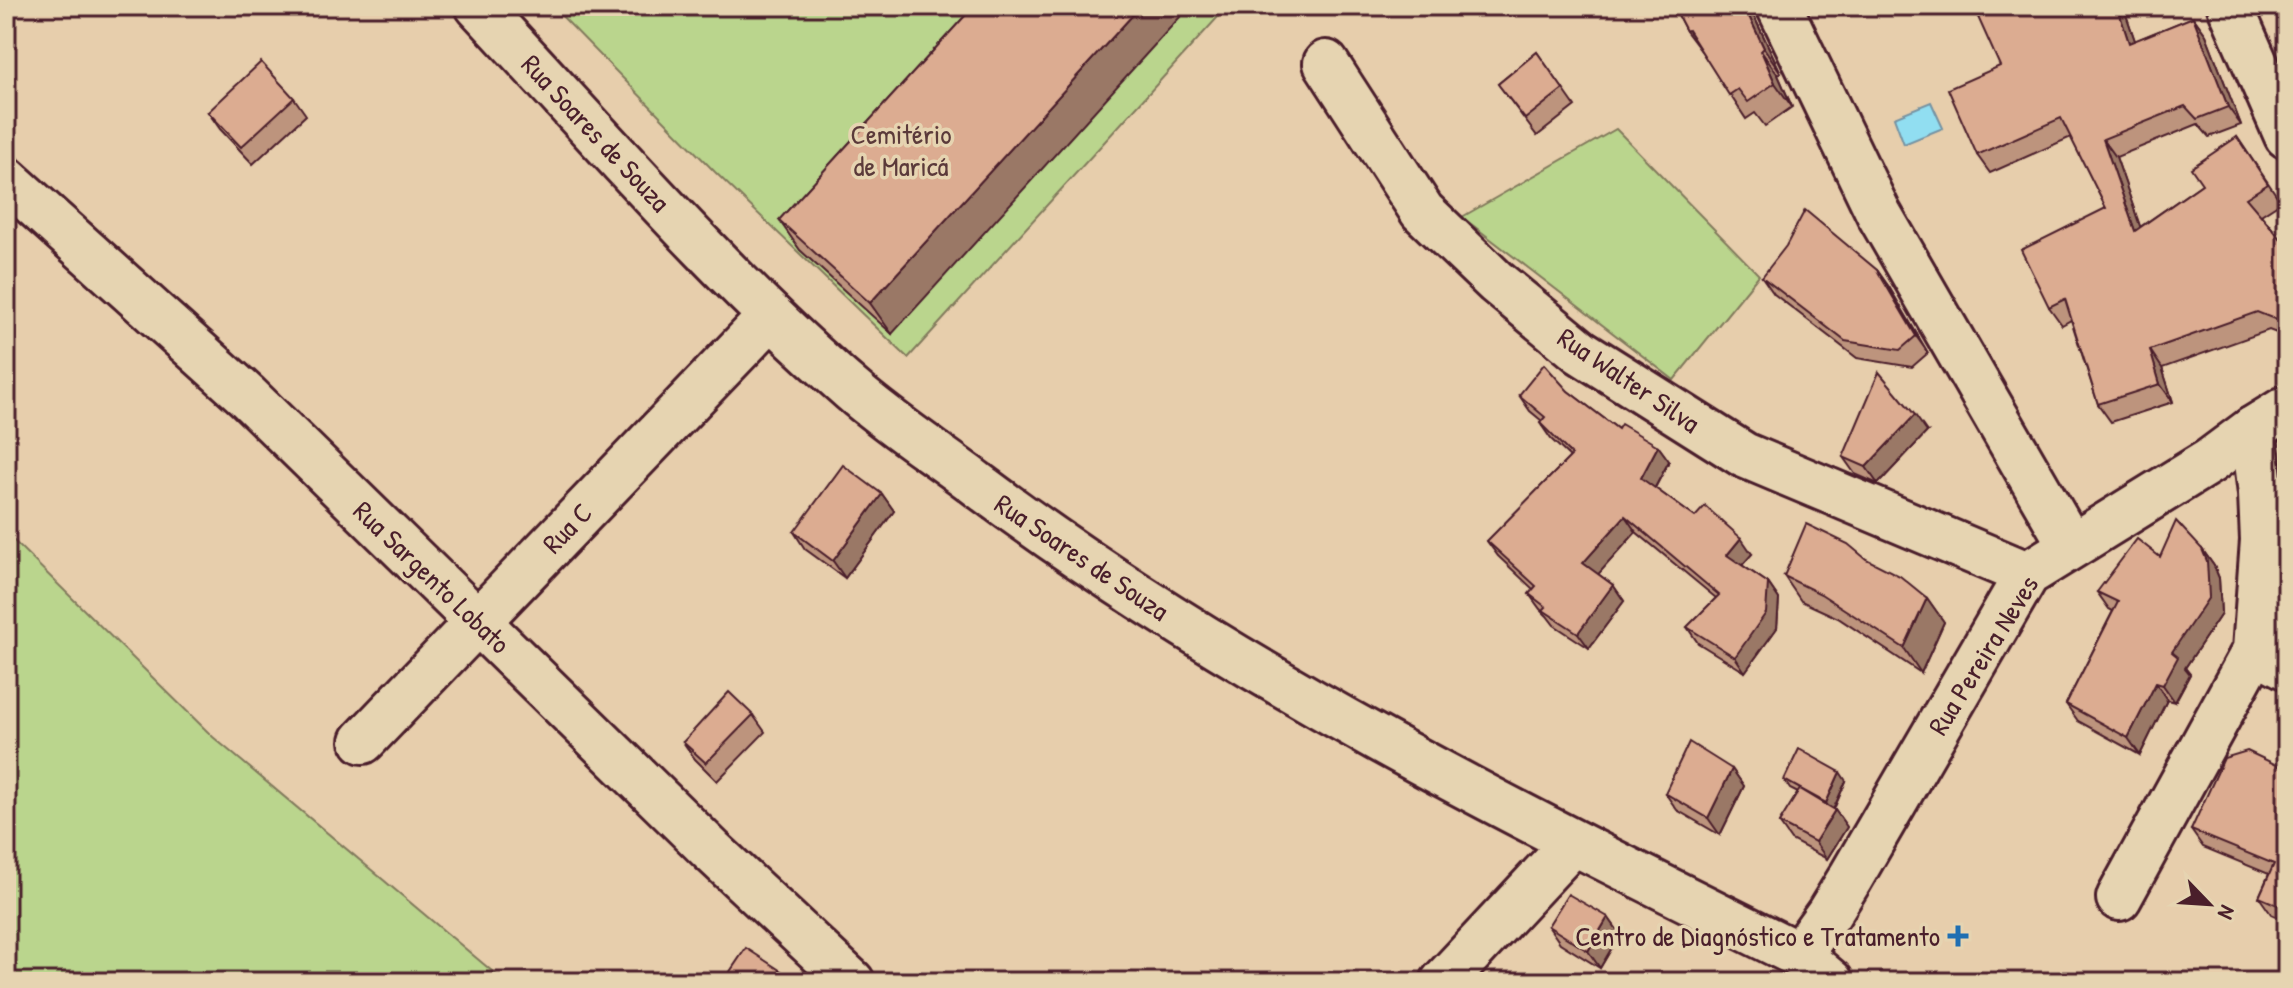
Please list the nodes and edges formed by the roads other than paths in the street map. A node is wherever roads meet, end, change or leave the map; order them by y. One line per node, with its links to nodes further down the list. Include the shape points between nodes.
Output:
1 (478, 6): 7 (street, Rua Soares de Souza)
2 (1779, 6): 9 (street, via 1879,214)
3 (2230, 6): 5 (street)
4 (1326, 63): 10 (street, Rua Walter Silva, via 1422,211 1496,282 1581,352 1744,455)
5 (2287, 136)
6 (6, 179): 11 (street, Rua Sargento Lobato, via 247,396)
7 (771, 316): 11 (street, Rua C); 14 (street, Rua Soares de Souza, via 880,412 1044,534 1183,626)
8 (2270, 418): 9 (street, Rua Pereira Neves); 12 (street, via 2261,494)
9 (2071, 546): 10 (street, Rua Pereira Neves)
10 (2027, 574): 16 (street, Rua Pereira Neves, via 1851,877)
11 (477, 622): 13 (street, Rua C); 17 (street, Rua Sargento Lobato)
12 (2271, 658): 15 (street)
13 (363, 741)
14 (1573, 843): 16 (street, Rua Soares de Souza); 18 (street)
15 (2119, 898)
16 (1815, 968)
17 (852, 982)
18 (1443, 982)

